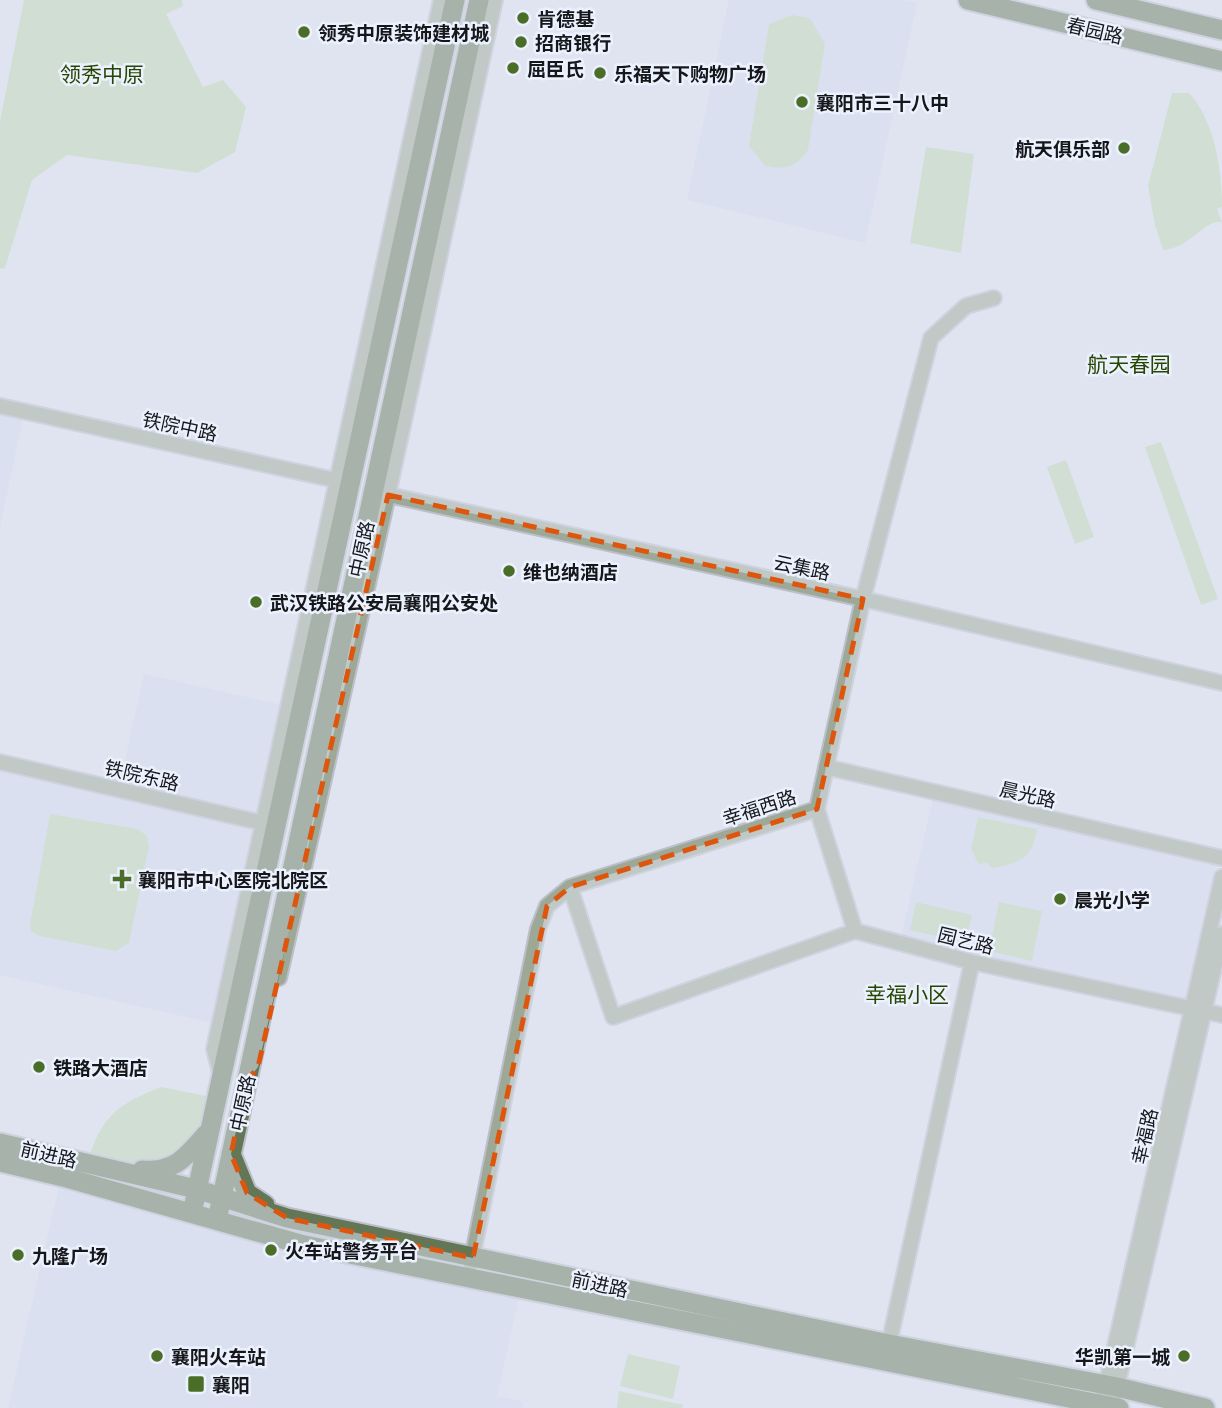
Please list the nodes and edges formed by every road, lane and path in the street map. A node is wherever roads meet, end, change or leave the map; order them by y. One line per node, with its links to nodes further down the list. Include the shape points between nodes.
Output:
1 (441, 0): 11 (street)
2 (455, 0): 11 (main road, 中原路)
3 (479, 0): 12 (main road, 中原路)
4 (495, 0): 12 (street)
5 (968, 0): 8 (main road, 春园路)
6 (1096, 0): 7 (main road, 春园路)
7 (1222, 30)
8 (1222, 61)
9 (994, 298): 13 (street, 幸福西路, via 966,306 931,338)
10 (0, 406): 11 (street, 铁院中路)
11 (343, 482): 18 (main road, 中原路)
12 (381, 493): 13 (street, 云集路); 31 (main road, 中原路)
13 (863, 600): 14 (street, 云集路); 16 (street, 幸福西路)
14 (1222, 683)
15 (0, 762): 18 (street, 铁院东路)
16 (826, 767): 17 (street, 幸福西路); 19 (street, 晨光路)
17 (817, 809): 21 (street, 幸福西路); 22 (street)
18 (270, 824): 27 (main road, 中原路)
19 (1222, 858)
20 (1222, 877): 25 (street, 幸福路)
21 (570, 887): 22 (street, via 613,1017); 39 (street, 幸福西路, via 547,906 538,929)
22 (855, 931): 24 (street, 园艺路)
23 (1222, 934): 25 (street, 幸福路)
24 (972, 962): 25 (street, 园艺路); 41 (street)
25 (1199, 1011): 26 (street, 园艺路); 42 (street, 幸福路)
26 (1222, 1015)
27 (208, 1131): 33 (main road, via 184,1159 160,1172); 34 (main road, 中原路)
28 (0, 1135): 30 (street)
29 (0, 1143): 30 (main road, 前进路)
30 (24, 1148): 33 (main road, 前进路)
31 (231, 1154): 35 (main road, 中原路); 37 (main road, via 247,1193)
32 (0, 1163): 36 (main road, 前进路)
33 (108, 1167): 34 (main road, 前进路)
34 (196, 1189): 35 (main road, 前进路); 36 (main road, 中原路)
35 (222, 1196): 37 (main road, 前进路); 38 (main road, 中原路)
36 (192, 1213): 38 (main road, 前进路)
37 (287, 1218): 39 (main road, 前进路)
38 (216, 1220): 40 (main road, 前进路, via 300,1244)
39 (473, 1258): 40 (street, 幸福西路); 41 (main road, 前进路)
40 (468, 1279): 42 (main road, 前进路)
41 (889, 1344): 42 (main road, 前进路)
42 (1111, 1398): 43 (main road, 前进路)
43 (1205, 1408)

